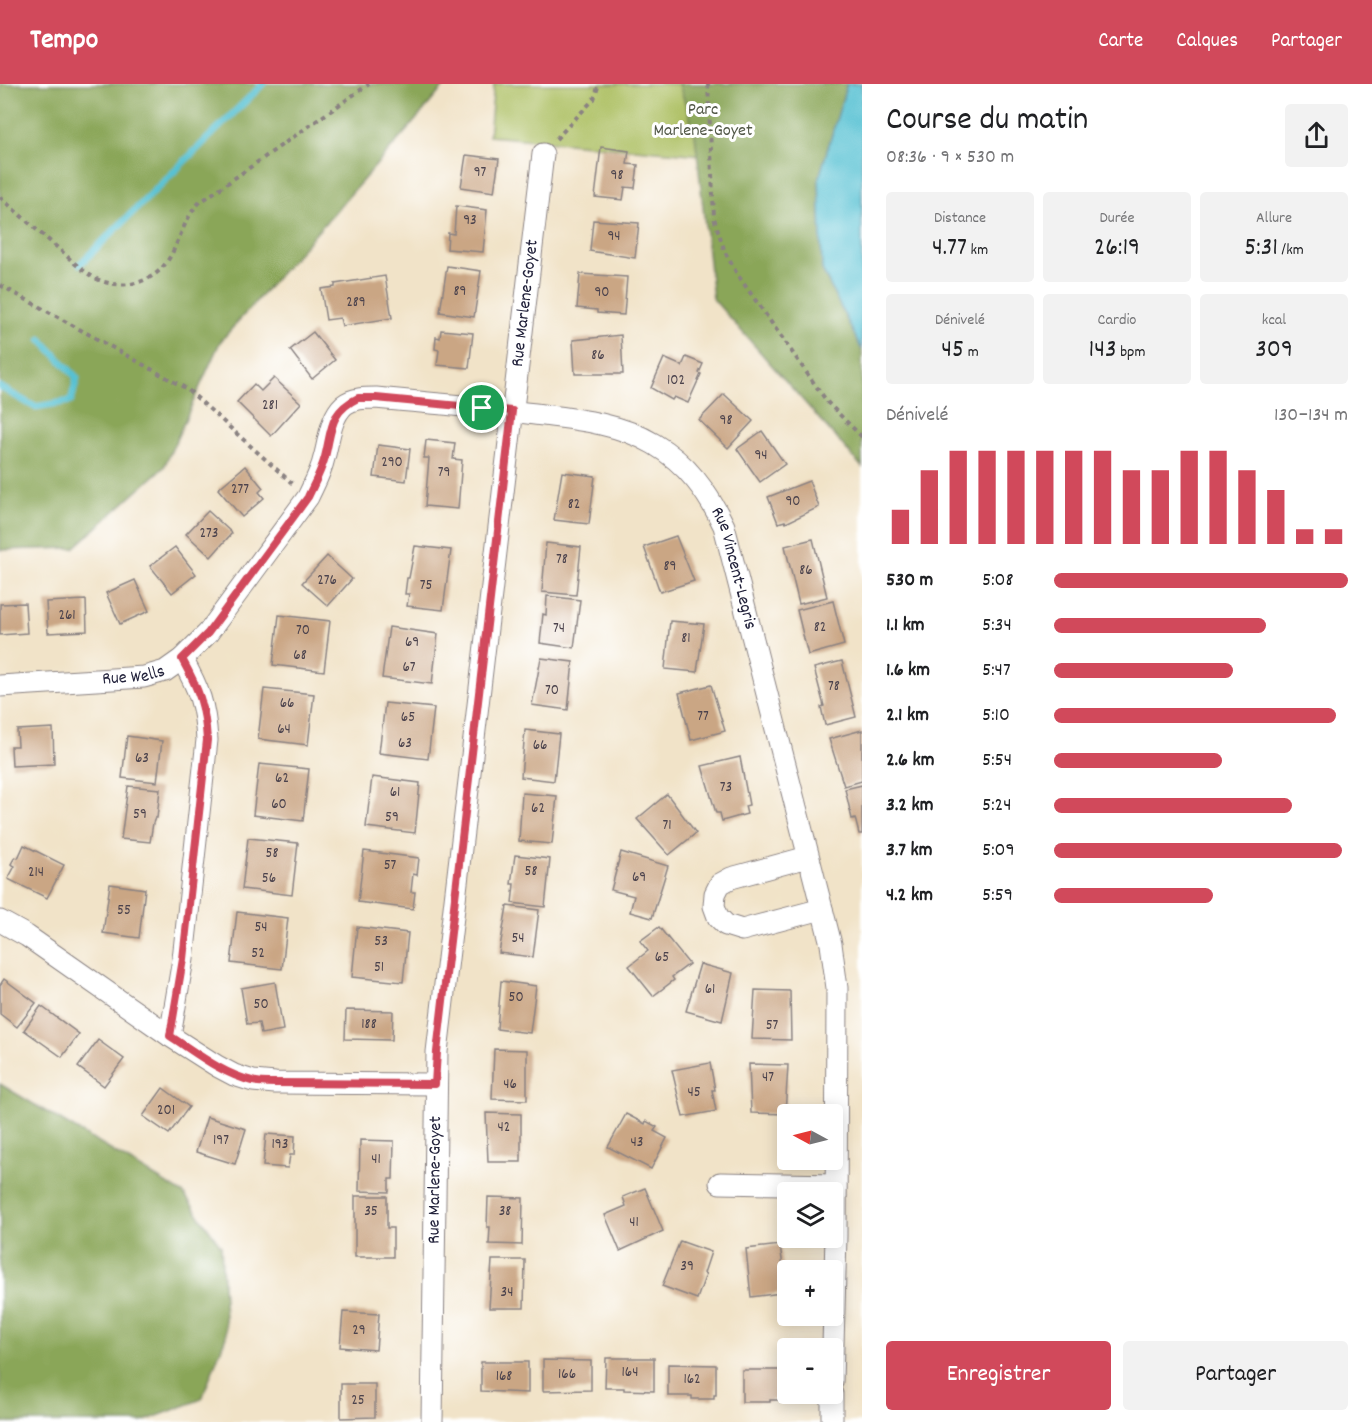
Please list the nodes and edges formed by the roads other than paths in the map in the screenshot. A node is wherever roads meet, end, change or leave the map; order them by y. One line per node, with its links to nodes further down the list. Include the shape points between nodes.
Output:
1 (543, 154): 2 (street, Rue Marlene-Goyet)
2 (512, 411): 3 (street, Rue Wells, via 376,398 358,398 345,405 336,416 318,478 308,497 208,633); 5 (street, Rue Vincent-Legris, via 603,425 654,443 694,476 711,499 724,526); 9 (street, Rue Marlene-Goyet)
3 (182, 659): 4 (street, Rue Wells, via 165,671 144,677); 8 (street, via 205,712 207,740 183,959)
4 (0, 686)
5 (808, 857): 6 (street, Rue Vincent-Legris); 6 (street, via 731,878 720,884 714,906 726,925 742,930)
6 (822, 909): 10 (street, Rue Vincent-Legris, via 837,988)
7 (0, 921): 8 (street)
8 (170, 1036): 9 (street, via 217,1066 253,1082)
9 (435, 1084): 16 (street, Rue Marlene-Goyet)
10 (835, 1182)
11 (720, 1183): 12 (street)
12 (777, 1184)
13 (834, 1248): 14 (street, Rue Vincent-Legris)
14 (833, 1338)
15 (832, 1404): 17 (street)
16 (432, 1422)
17 (832, 1422)

